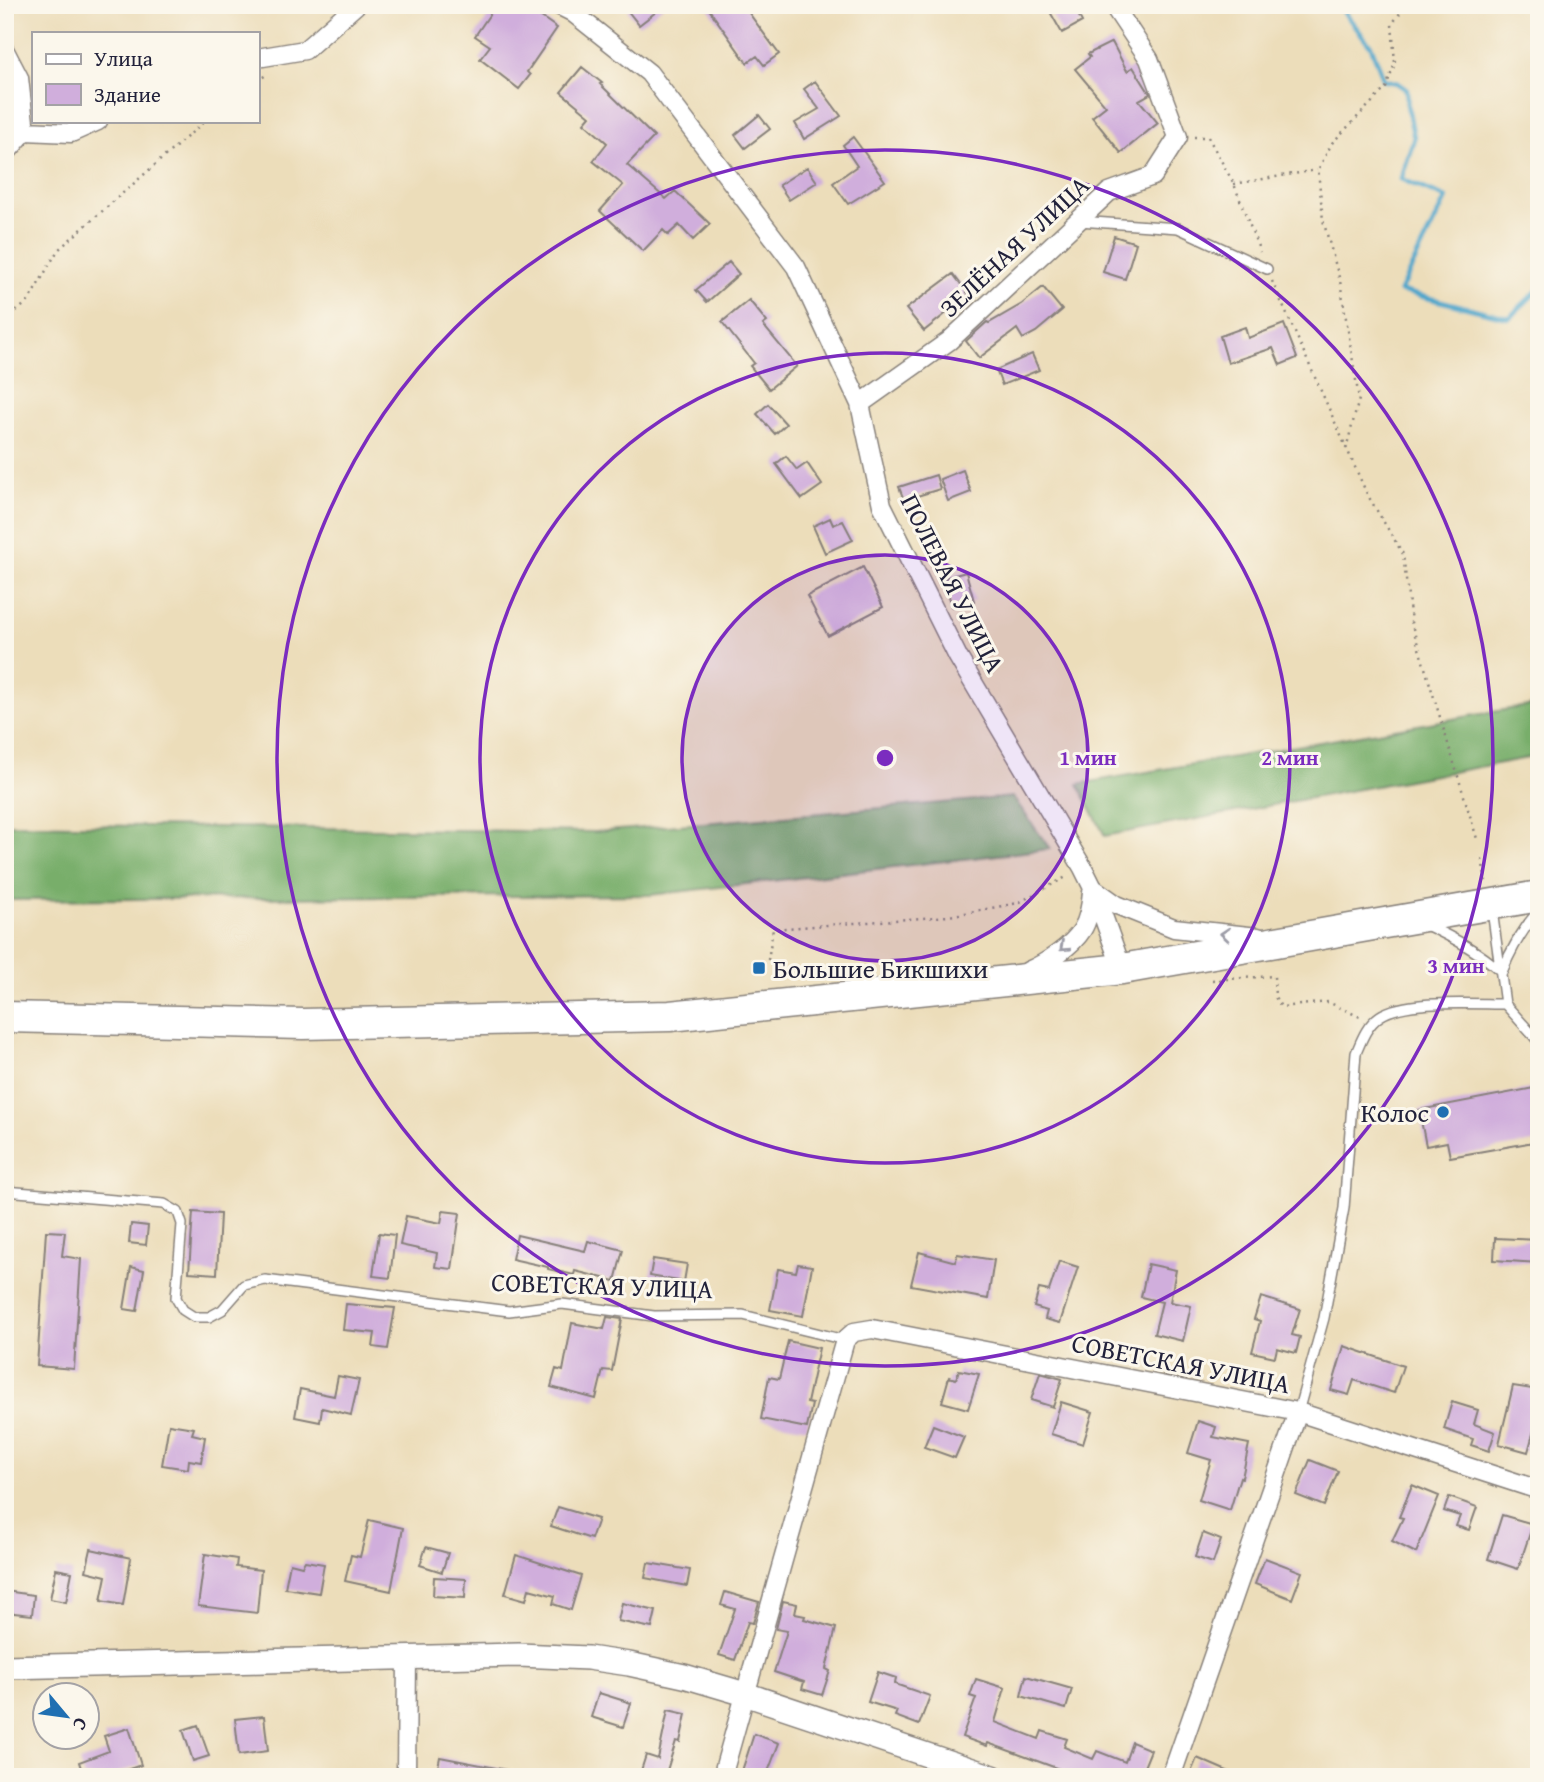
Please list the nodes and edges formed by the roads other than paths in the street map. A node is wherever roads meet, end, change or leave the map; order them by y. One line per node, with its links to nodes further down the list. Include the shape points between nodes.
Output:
1 (356, 5): 5 (street, via 305,50)
2 (558, 5): 11 (street, ПОЛЕВАЯ УЛИЦА, via 649,73 772,235 796,267)
3 (1113, 5): 9 (street, ЗЕЛЁНАЯ УЛИЦА, via 1149,59 1178,137 1153,176 1109,192)
4 (5, 51): 7 (street, via 19,78)
5 (259, 58)
6 (96, 122): 7 (street, via 71,133)
7 (26, 131): 8 (street)
8 (5, 154)
9 (1079, 221): 10 (lane, via 1178,228); 11 (street, ЗЕЛЁНАЯ УЛИЦА, via 949,341)
10 (1267, 269)
11 (860, 404): 12 (street, ПОЛЕВАЯ УЛИЦА, via 882,505 958,657)
12 (1093, 888): 17 (street, one-way to 12, via 1174,928 1117,905); 18 (street, ПОЛЕВАЯ УЛИЦА); 20 (street, one-way to 20, via 1082,931 1045,964)
13 (1539, 896): 14 (highway)
14 (1491, 905): 16 (highway); 19 (lane)
15 (1539, 910): 19 (lane, via 1514,944)
16 (1411, 919): 17 (highway); 19 (lane, via 1464,943)
17 (1293, 940): 18 (highway)
18 (1122, 969): 20 (highway)
19 (1502, 972): 21 (lane)
20 (1000, 982): 22 (highway, via 670,1016 303,1024)
21 (1505, 1004): 23 (lane); 26 (lane, via 1429,1004 1398,1009 1382,1014 1363,1034 1356,1053 1344,1208 1324,1318)
22 (5, 1017)
23 (1539, 1042)
24 (5, 1191): 25 (lane, СОВЕТСКАЯ УЛИЦА, via 164,1204 178,1212 182,1224 176,1298 194,1317 209,1317 222,1310 244,1285 265,1280 509,1311 562,1304 654,1317 743,1315)
25 (845, 1340): 26 (street, СОВЕТСКАЯ УЛИЦА, via 854,1332 872,1329); 30 (street)
26 (1298, 1412): 27 (street, СОВЕТСКАЯ УЛИЦА); 34 (street)
27 (1539, 1490)
28 (407, 1657): 29 (street); 30 (street, via 588,1658); 31 (street)
29 (5, 1667)
30 (745, 1694): 32 (street); 33 (street)
31 (406, 1777)
32 (722, 1777)
33 (993, 1777)
34 (1171, 1777)

